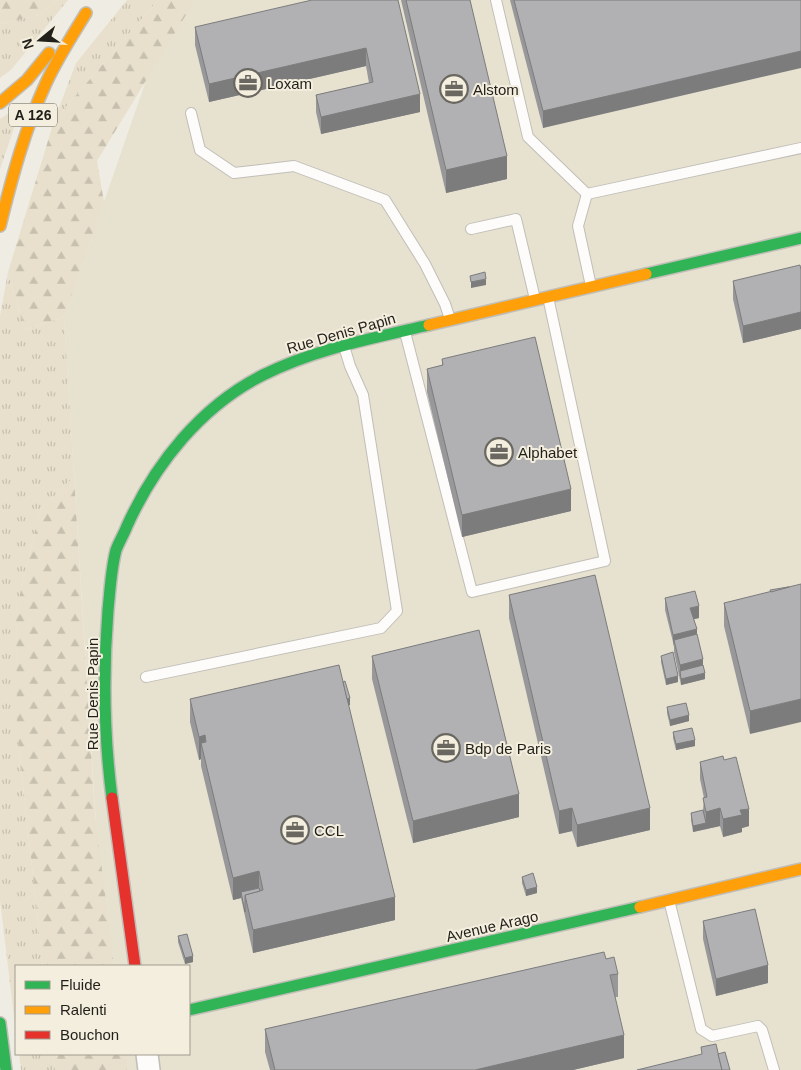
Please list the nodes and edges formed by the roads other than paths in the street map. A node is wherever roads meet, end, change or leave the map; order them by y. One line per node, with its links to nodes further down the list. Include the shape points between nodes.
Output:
1 (496, 0): 5 (lane, via 528,137)
2 (0, 103): 6 (main road, A 126, via 27,80 88,10 39,99)
3 (191, 113): 12 (lane, via 200,150 234,173 294,166 386,200 425,264)
4 (801, 148): 5 (lane)
5 (587, 194): 9 (lane, via 578,226)
6 (0, 226)
7 (471, 229): 11 (lane, via 516,219)
8 (801, 238): 9 (main road, Rue Denis Papin)
9 (591, 287): 10 (main road, Rue Denis Papin)
10 (548, 297): 11 (main road, Rue Denis Papin); 13 (lane, via 604,561 491,588 472,592)
11 (535, 300): 12 (main road, Rue Denis Papin)
12 (450, 320): 13 (main road, Rue Denis Papin)
13 (404, 331): 14 (main road, Rue Denis Papin)
14 (344, 345): 15 (lane, via 364,395 397,610 381,628); 18 (main road, Rue Denis Papin, via 283,366 252,381 216,406 184,437 154,474 132,512 117,551 104,663 108,770)
15 (146, 677)
16 (801, 869): 17 (main road, Avenue Arago)
17 (669, 900): 19 (main road, Avenue Arago); 24 (lane, via 701,1029 712,1036 758,1026)
18 (135, 965)
19 (190, 1010)
20 (0, 1023): 22 (main road)
21 (147, 1055): 23 (street)
22 (6, 1070)
23 (149, 1070)
24 (774, 1070)

